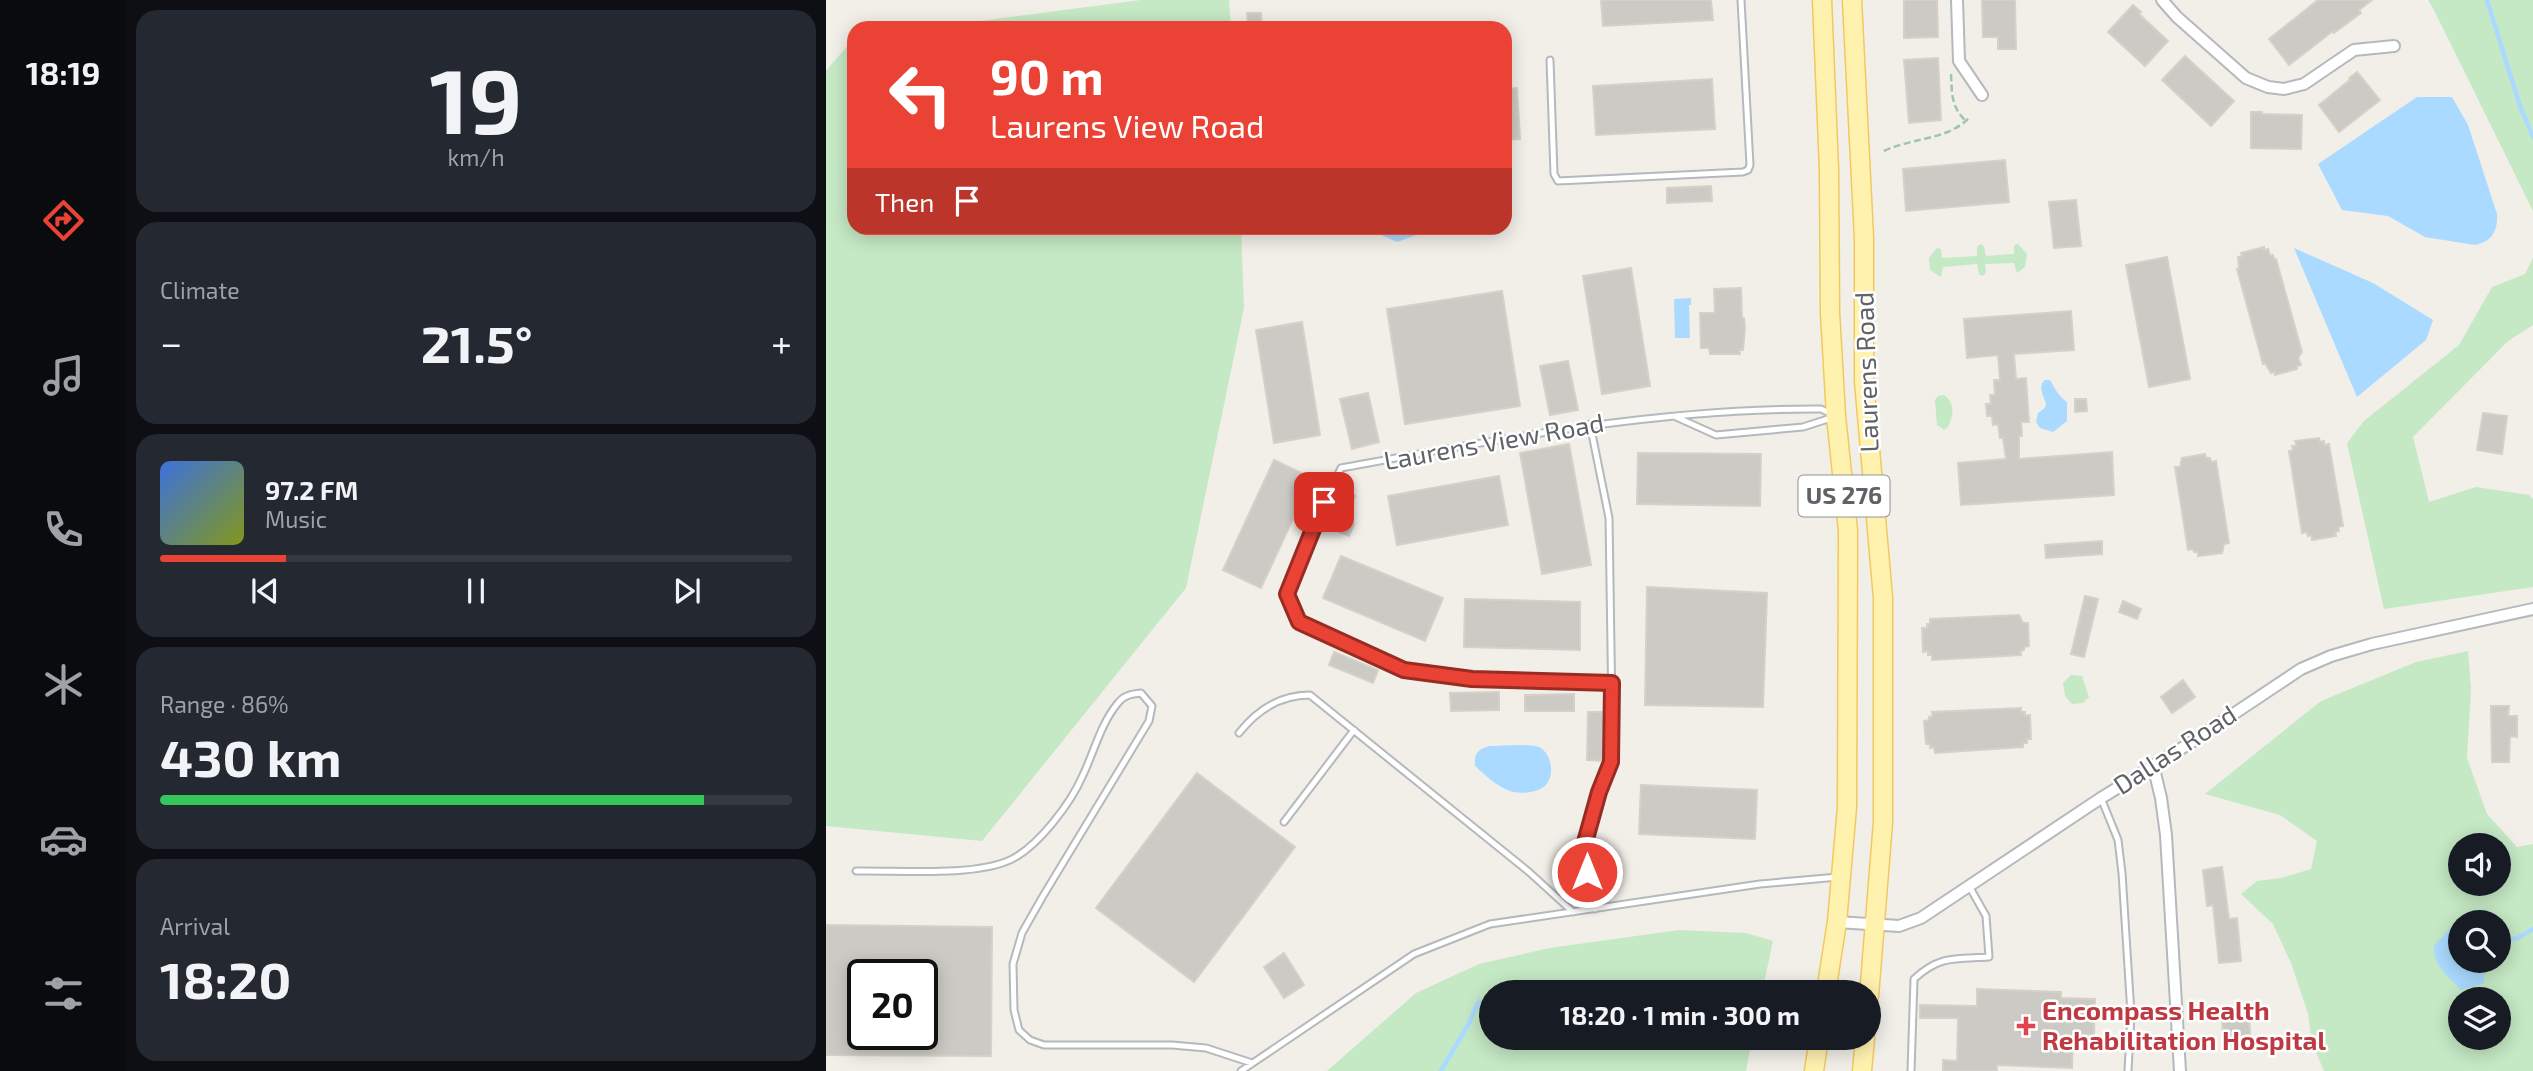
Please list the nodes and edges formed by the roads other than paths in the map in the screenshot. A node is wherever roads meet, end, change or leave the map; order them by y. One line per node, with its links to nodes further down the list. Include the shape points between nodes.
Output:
1 (1741, 0): 9 (lane, via 1751,165 1743,172 1558,181 1554,174)
2 (1822, 0): 7 (main road, Laurens Road / US 276)
3 (1852, 0): 6 (main road, Laurens Road / US 276)
4 (1957, 0): 10 (street, via 1959,61)
5 (2162, 0): 8 (street, via 2246,78 2268,87 2304,84 2354,50)
6 (1855, 38): 7 (main road); 12 (main road, Laurens Road / US 276)
7 (1824, 42): 11 (main road, Laurens Road / US 276)
8 (2394, 46)
9 (1550, 60)
10 (1982, 95)
11 (1836, 416): 12 (main road); 13 (lane, Laurens View Road, via 1821,409 1780,408); 13 (lane, Laurens View Road, via 1803,427 1716,435); 23 (main road, Laurens Road / US 276, via 1848,531 1847,807)
12 (1867, 416): 28 (main road, Laurens Road / US 276, via 1883,598 1883,822)
13 (1676, 417): 14 (lane, Laurens View Road)
14 (1590, 424): 16 (lane, via 1609,518); 16 (lane, Laurens View Road, via 1341,468 1287,594 1299,622 1404,670 1472,679)
15 (2533, 609): 19 (street, Dallas Road, via 2385,641 2301,668)
16 (1612, 683): 25 (lane, via 1611,762 1582,853)
17 (1354, 730): 18 (lane, via 1310,695 1291,695 1251,717); 21 (lane); 26 (lane)
18 (1239, 733)
19 (2152, 765): 20 (street, Dallas Road); 39 (street, via 2166,835)
20 (2101, 797): 24 (street, Dallas Road); 38 (lane, via 2118,840 2122,873 2131,1014)
21 (1284, 822)
22 (856, 871): 33 (lane, via 960,870 1012,859 1032,845 1058,815 1082,778 1119,701 1142,694 1152,706 1149,721 1022,933 1013,964 1019,1030 1044,1045 1195,1047)
23 (1841, 877): 25 (lane, via 1760,884); 27 (main road, Laurens Road / US 276)
24 (1969, 886): 28 (street, Dallas Road, via 1914,921); 37 (lane, via 1986,916 1989,957 1948,959 1930,965 1914,979)
25 (1595, 909): 26 (lane)
26 (1573, 912): 33 (lane, via 1490,924 1414,954)
27 (1837, 922): 28 (street, Dallas Road); 29 (main road, Laurens Road / US 276)
28 (1875, 926): 30 (main road, Laurens Road / US 276)
29 (1828, 980)
30 (1870, 980)
31 (1817, 1050): 35 (main road)
32 (1864, 1050): 36 (main road)
33 (1252, 1063): 34 (lane)
34 (1241, 1071)
35 (1814, 1071)
36 (1862, 1071)
37 (1911, 1071)
38 (2128, 1071)
39 (2180, 1071)

